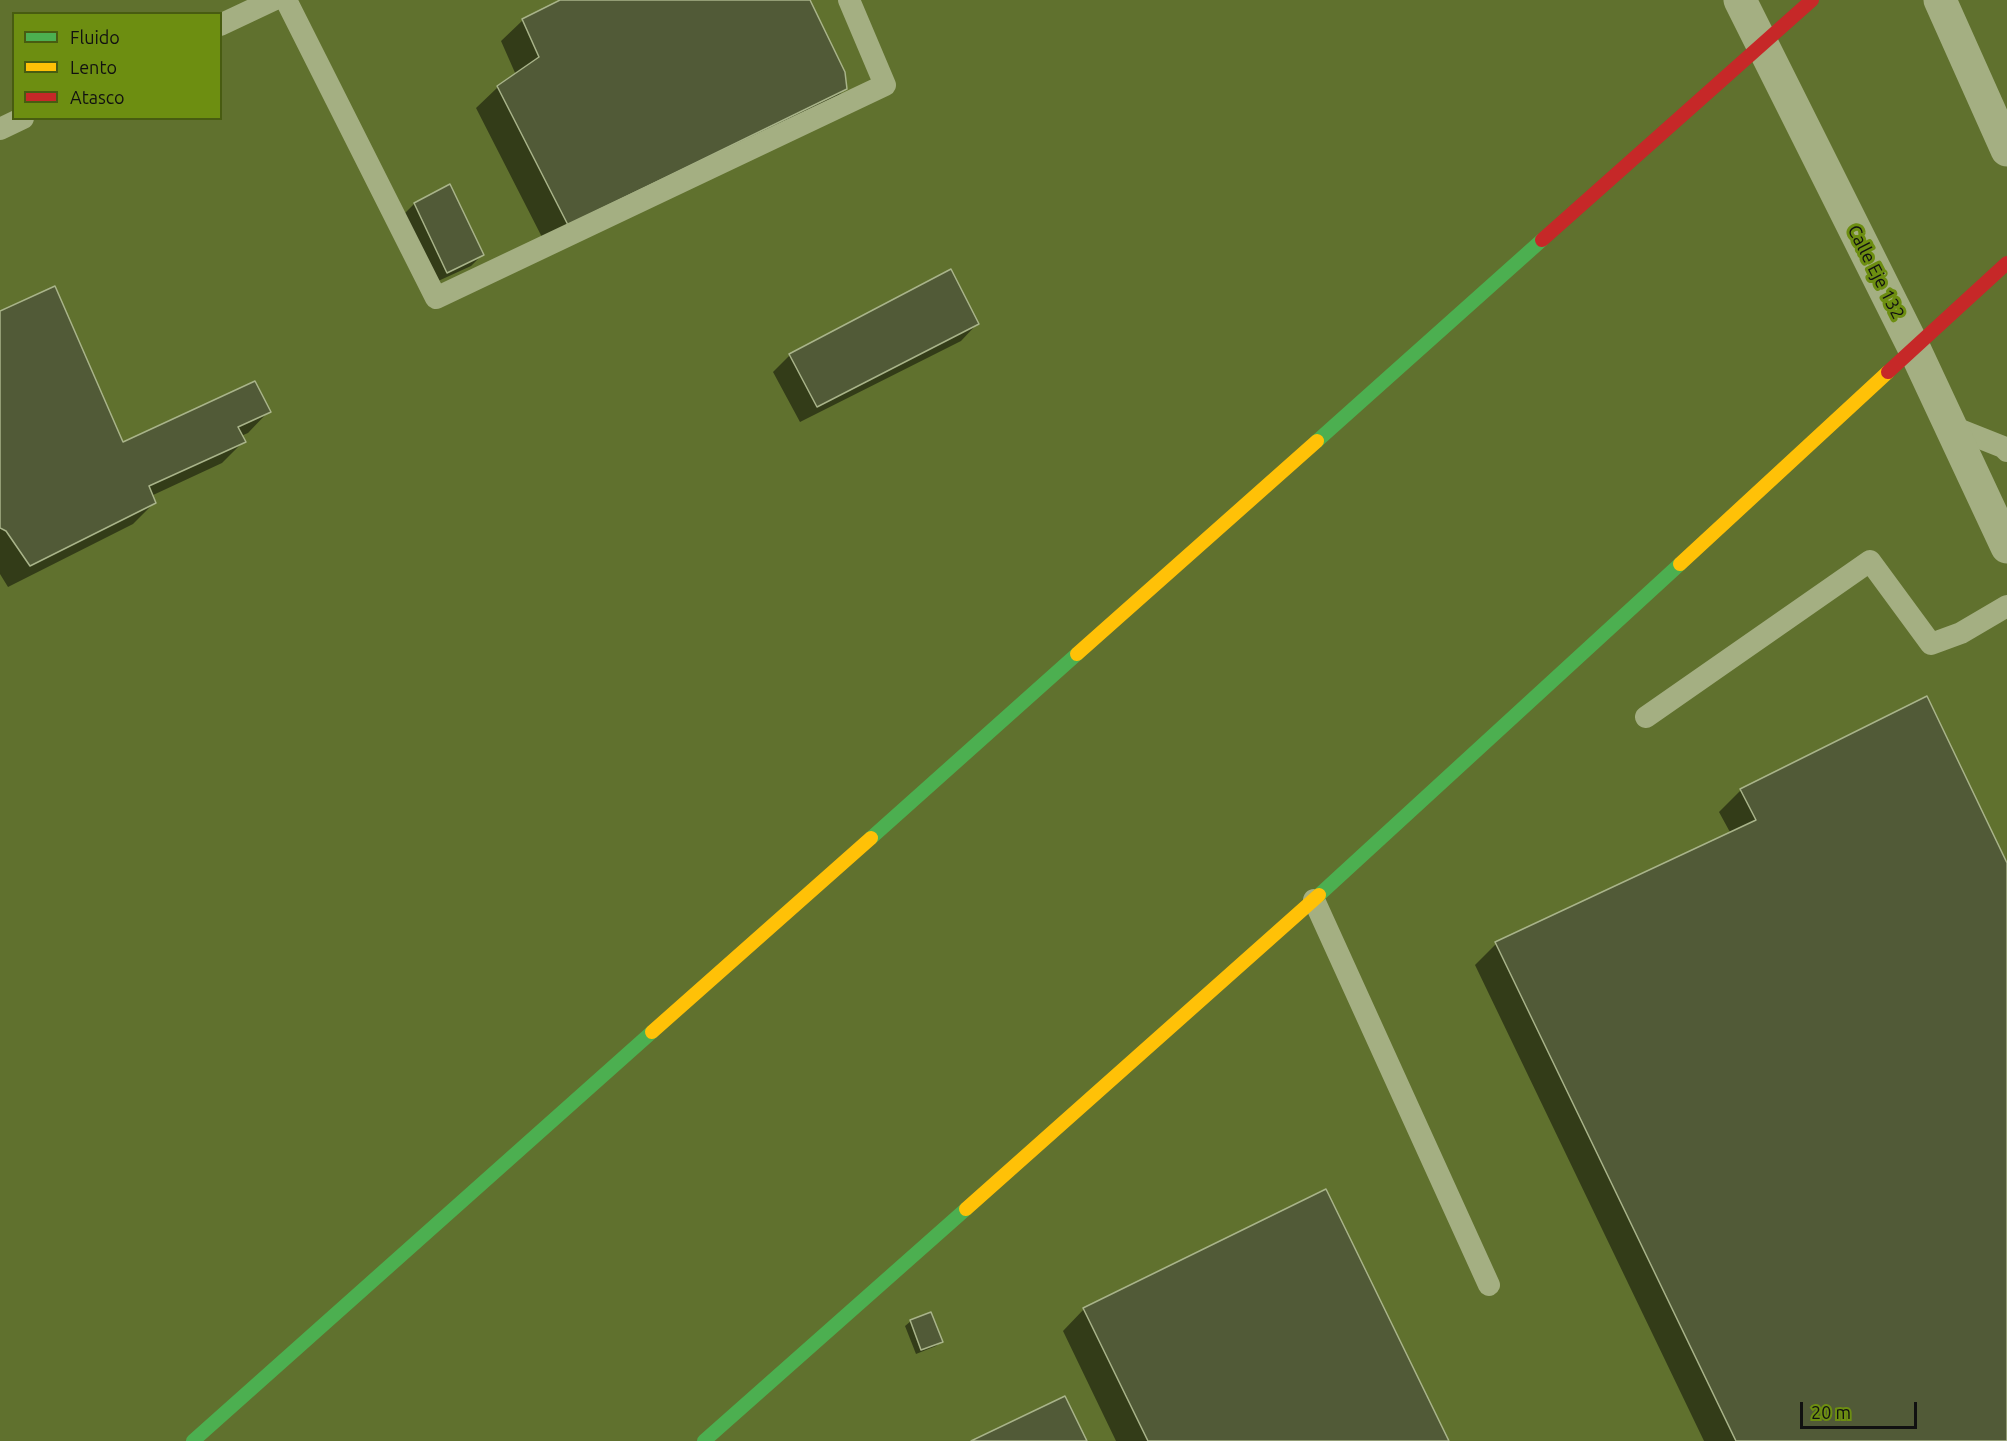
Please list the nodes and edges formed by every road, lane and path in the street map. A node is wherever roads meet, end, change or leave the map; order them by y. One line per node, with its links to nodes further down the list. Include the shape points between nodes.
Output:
1 (273, 0): 7 (lane)
2 (286, 0): 3 (lane, via 436,298 885,84)
3 (849, 0)
4 (1740, 0): 8 (street, Calle Eje 132)
5 (1812, 0): 8 (street)
6 (1940, 0): 11 (street)
7 (222, 24)
8 (1762, 46): 13 (street, Calle Eje 132); 21 (street)
9 (18, 120): 10 (lane)
10 (0, 129)
11 (2007, 150)
12 (2007, 263): 13 (street)
13 (1914, 348): 14 (street, Calle Eje 132); 19 (street)
14 (1950, 426): 15 (lane); 16 (street, Calle Eje 132)
15 (2007, 451)
16 (2007, 547)
17 (2007, 606): 18 (lane, via 1961,633 1931,644 1870,561)
18 (1646, 717)
19 (1314, 900): 20 (lane); 22 (street)
20 (1489, 1286)
21 (193, 1441)
22 (704, 1441)

